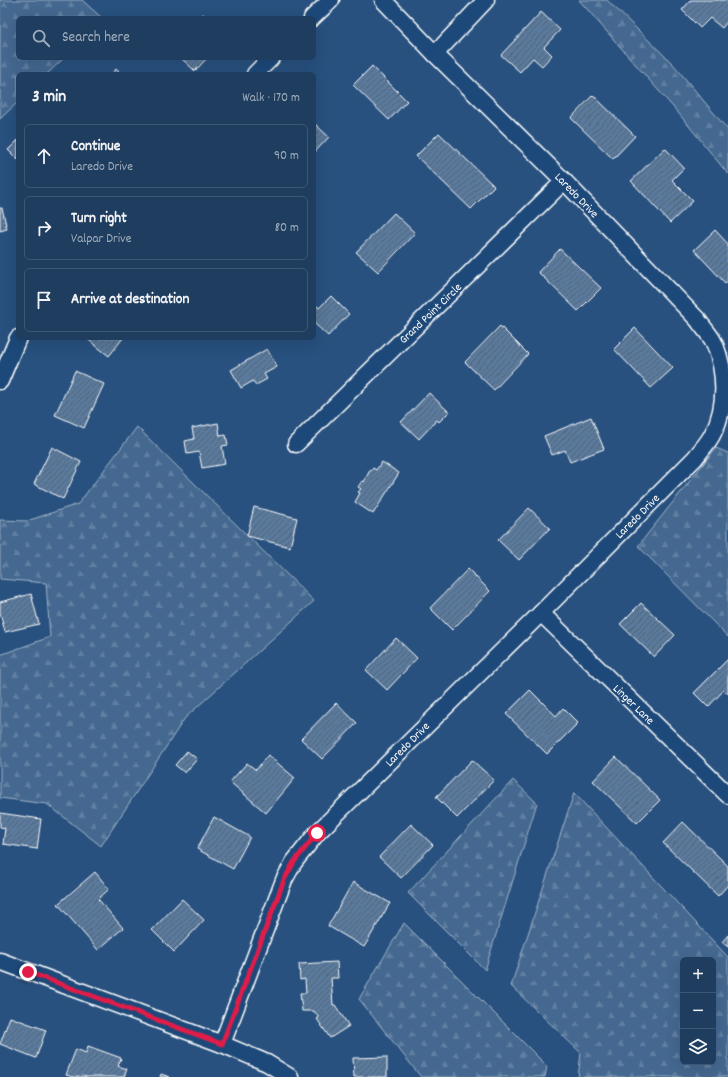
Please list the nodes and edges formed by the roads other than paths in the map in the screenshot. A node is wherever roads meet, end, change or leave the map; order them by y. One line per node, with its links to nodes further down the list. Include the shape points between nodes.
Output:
1 (331, 0): 4 (street)
2 (384, 0): 5 (street, Laredo Drive)
3 (486, 0): 5 (street)
4 (314, 16)
5 (435, 54): 8 (street, Laredo Drive)
6 (269, 60): 7 (street)
7 (257, 72)
8 (564, 181): 11 (street, Grand Point Circle); 12 (street, Laredo Drive, via 698,320 715,344 722,366 724,388 722,408 713,433 695,458)
9 (17, 340): 10 (street)
10 (0, 381)
11 (296, 444)
12 (540, 612): 13 (street, Linger Lane); 15 (street, Laredo Drive, via 317,833 294,862 284,880)
13 (728, 795)
14 (0, 961): 15 (street)
15 (222, 1044): 16 (street, via 267,1062)
16 (290, 1077)

